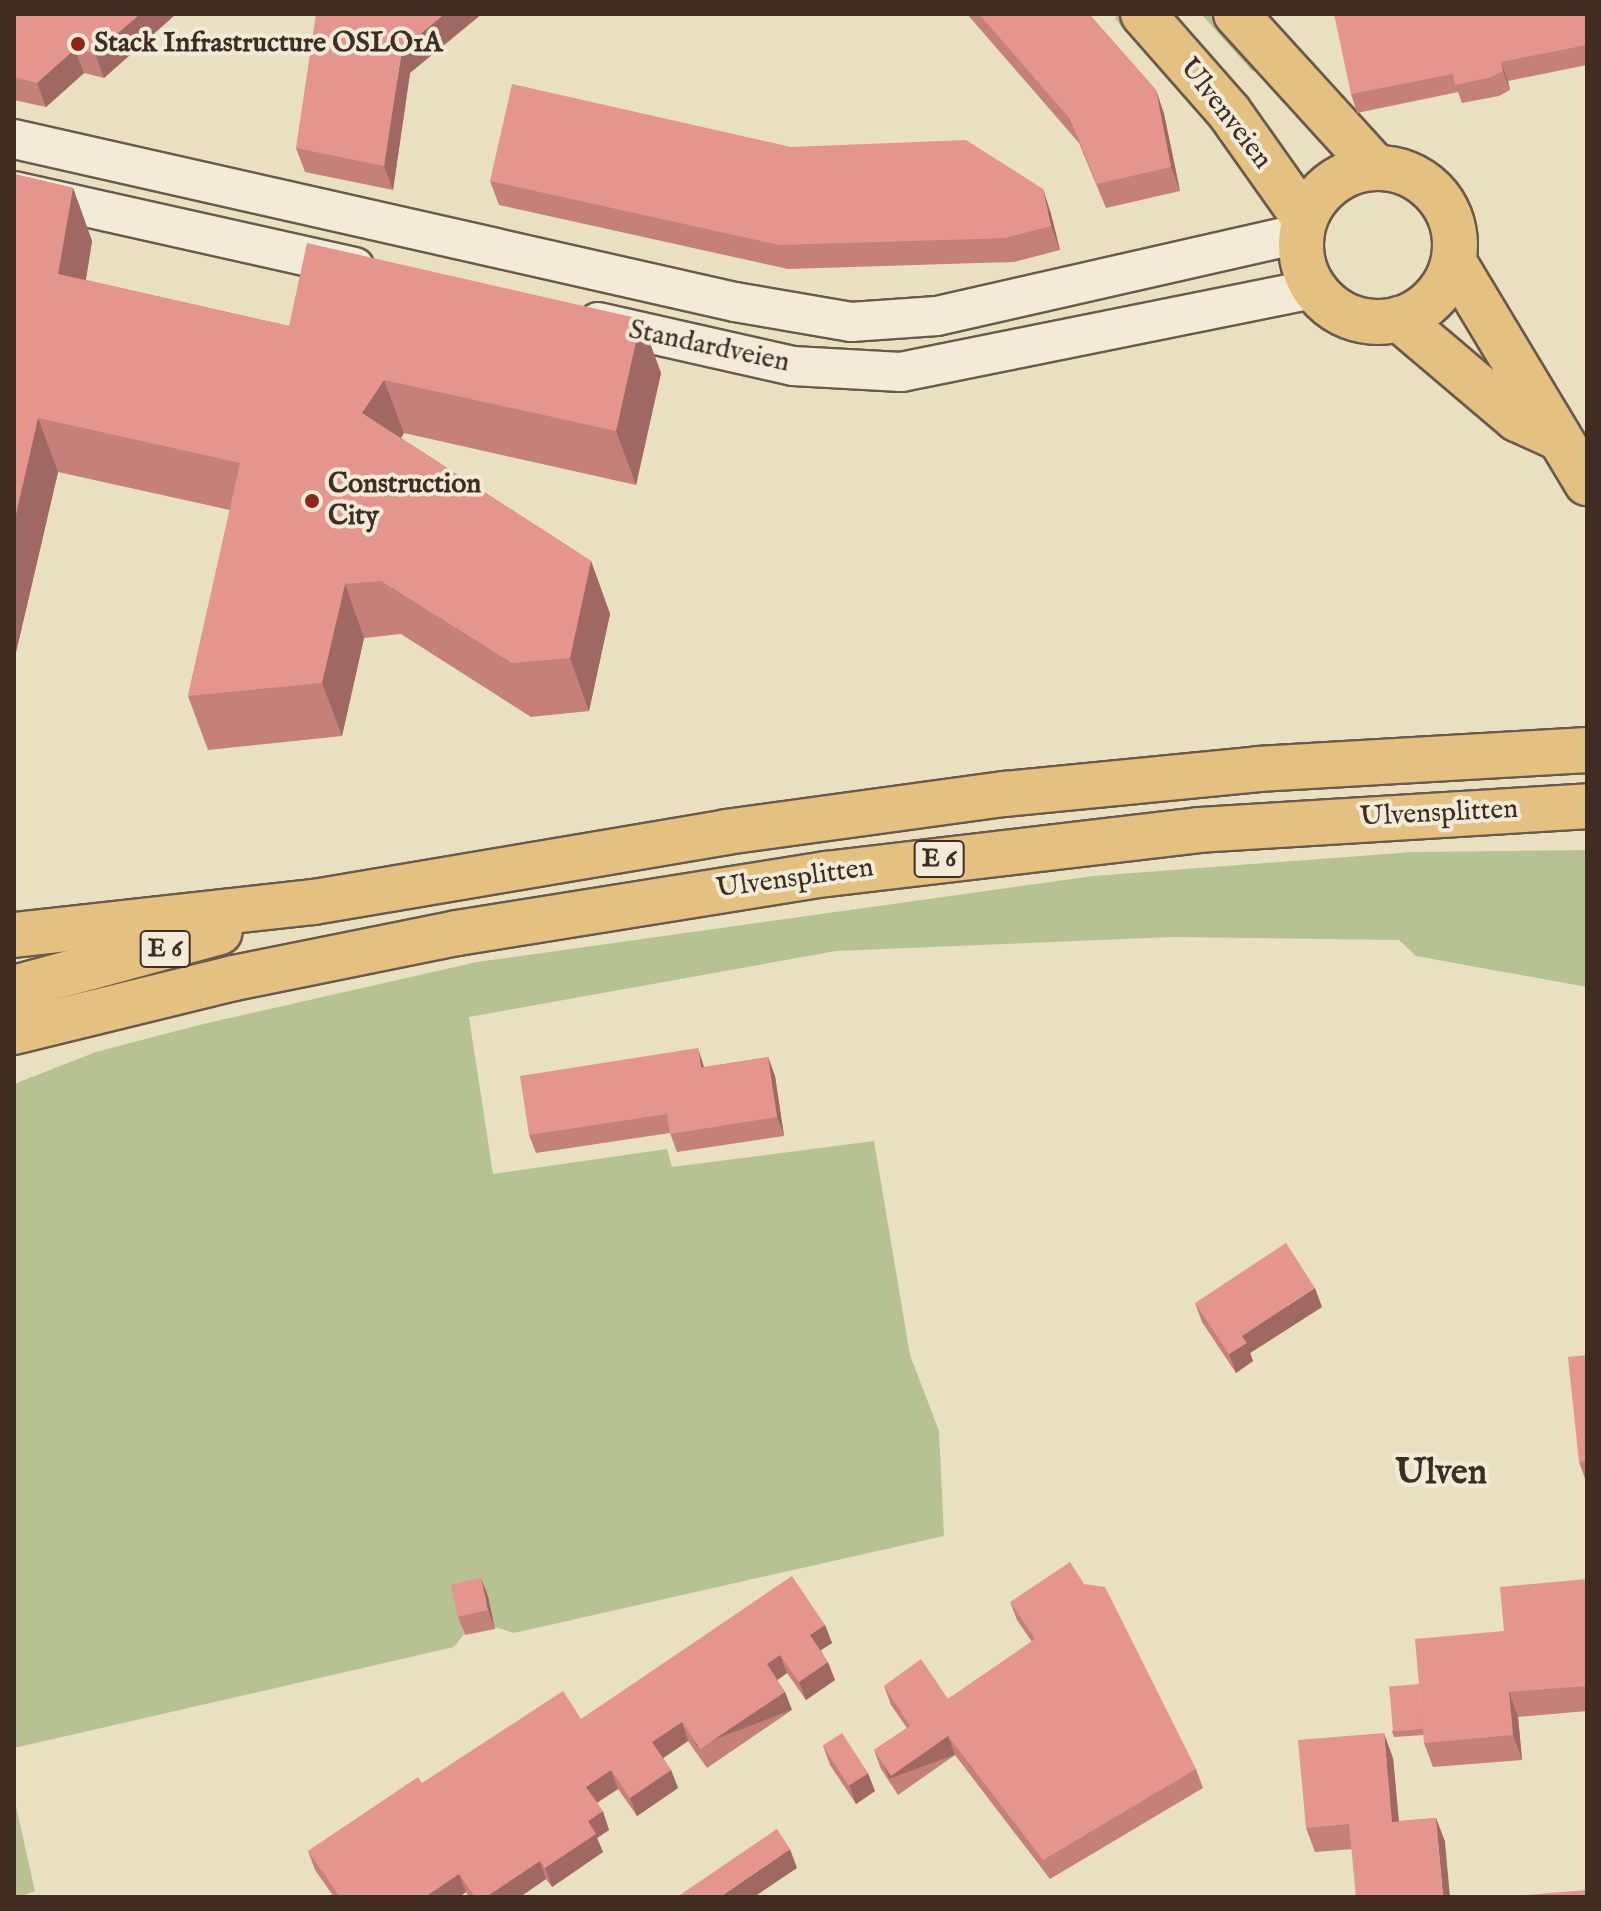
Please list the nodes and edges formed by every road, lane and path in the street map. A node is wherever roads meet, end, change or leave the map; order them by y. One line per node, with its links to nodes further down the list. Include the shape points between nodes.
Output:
1 (1143, 14): 6 (main road, Ulvenveien, via 1229,112)
2 (1236, 14): 4 (main road)
3 (14, 139): 6 (street, Standardveien, via 735,302 851,322 937,316)
4 (1375, 167): 6 (main road, via 1332,183); 7 (main road, via 1412,176 1437,194 1454,230)
5 (14, 191): 8 (street)
6 (1302, 226): 9 (main road, via 1302,264)
7 (1454, 262): 11 (main road, via 1432,301); 12 (main road)
8 (387, 274)
9 (1314, 289): 10 (street, Standardveien, via 901,372 793,366); 11 (main road, via 1350,317 1372,322)
10 (567, 315)
11 (1399, 319): 12 (main road, via 1517,419)
12 (1554, 436): 13 (main road)
13 (1587, 483)
14 (1587, 750): 16 (main road, Ulvensplitten / E 6, via 1273,768 1005,794 726,832)
15 (1587, 806): 19 (main road, Ulvensplitten / E 6, via 1198,830 826,874 457,933)
16 (314, 902): 17 (main road, E 6); 18 (main road, E 6)
17 (14, 935)
18 (14, 988)
19 (155, 1000): 20 (main road, E 6); 21 (main road, E 6)
20 (14, 1032)
21 (14, 1051)

